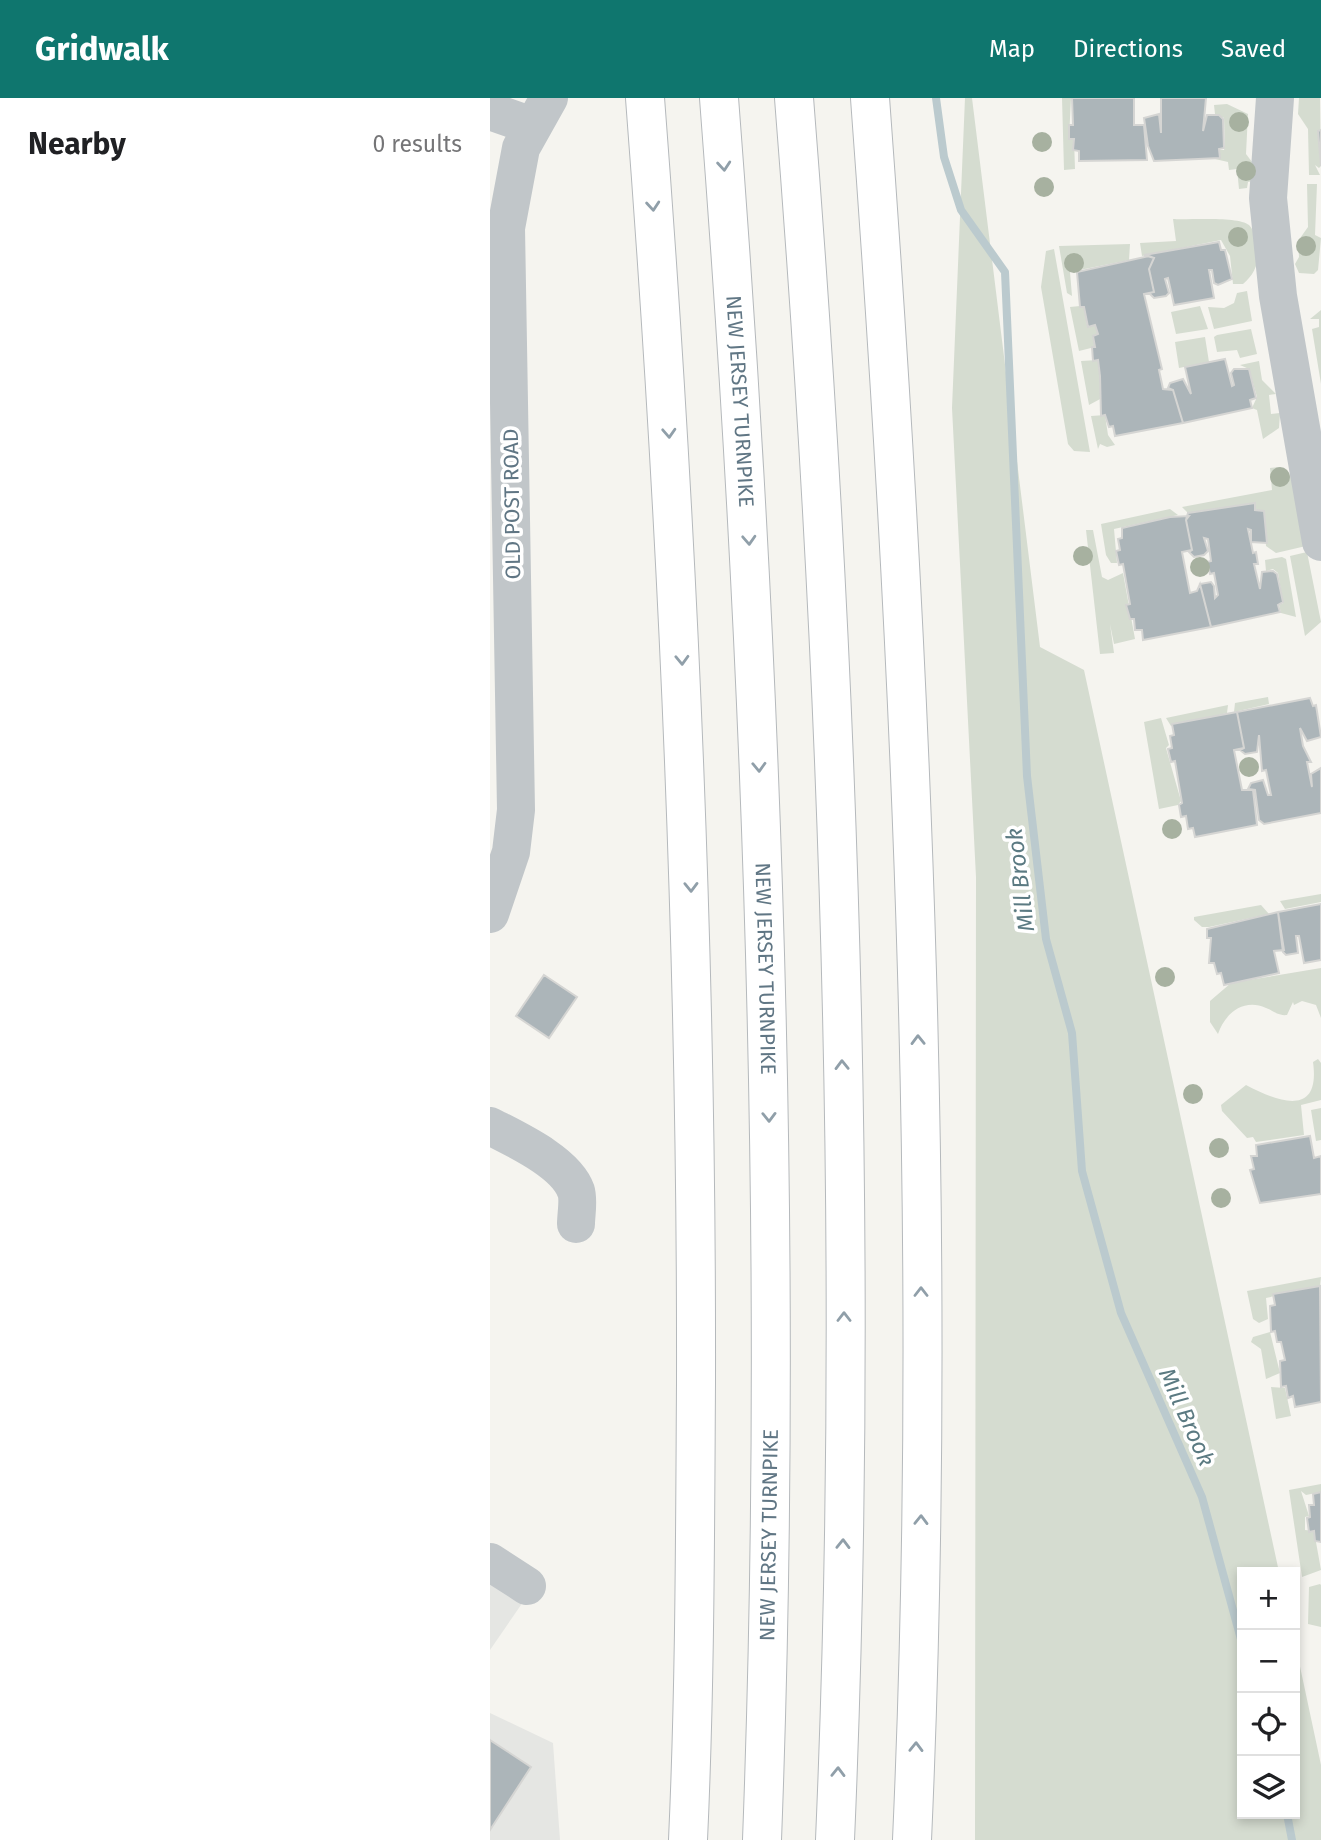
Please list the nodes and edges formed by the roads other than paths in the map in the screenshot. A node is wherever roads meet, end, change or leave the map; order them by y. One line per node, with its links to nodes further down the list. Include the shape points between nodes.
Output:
1 (645, 98): 16 (highway, one-way to 16, via 665,350 691,884 695,1536)
2 (719, 98): 17 (highway, NEW JERSEY TURNPIKE, one-way to 17, via 753,614 765,924 771,1486)
3 (794, 98): 18 (highway, one-way to 3, via 845,1490 840,904 827,585)
4 (870, 98): 19 (highway, one-way to 4, via 921,1487 916,900)
5 (1275, 98): 8 (street, via 1268,198 1278,296)
6 (490, 111): 7 (street)
7 (540, 112): 10 (street, OLD POST ROAD, via 522,148 506,228)
8 (1313, 461): 9 (street)
9 (1321, 542)
10 (503, 804): 11 (street, OLD POST ROAD, via 511,852)
11 (490, 914)
12 (490, 1126): 13 (street, via 535,1149 557,1167 576,1191)
13 (576, 1224)
14 (490, 1562): 15 (street)
15 (527, 1586)
16 (688, 1840)
17 (762, 1840)
18 (835, 1840)
19 (912, 1840)

